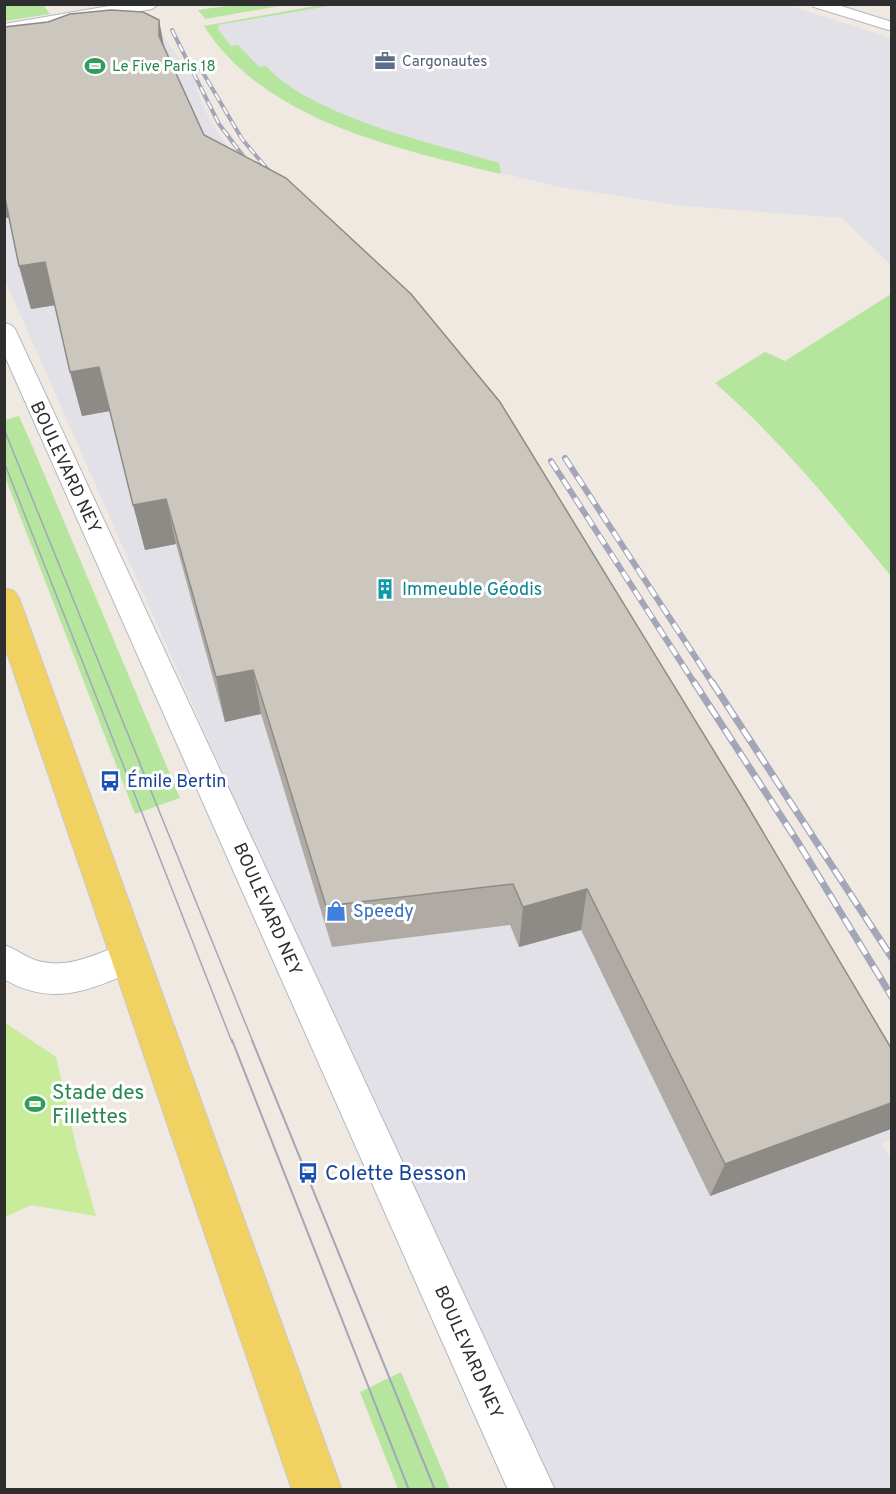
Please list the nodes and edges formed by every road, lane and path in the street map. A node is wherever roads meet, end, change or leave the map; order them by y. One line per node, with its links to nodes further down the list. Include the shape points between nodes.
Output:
1 (152, 4): 3 (main road)
2 (819, 4): 4 (street)
3 (85, 10): 5 (main road)
4 (891, 27)
5 (4, 29)
6 (4, 329): 11 (street, BOULEVARD NEY)
7 (7, 615): 8 (main road)
8 (129, 957): 9 (street, via 69,980 48,980 23,973); 10 (main road)
9 (4, 960)
10 (317, 1490)
11 (532, 1490)

